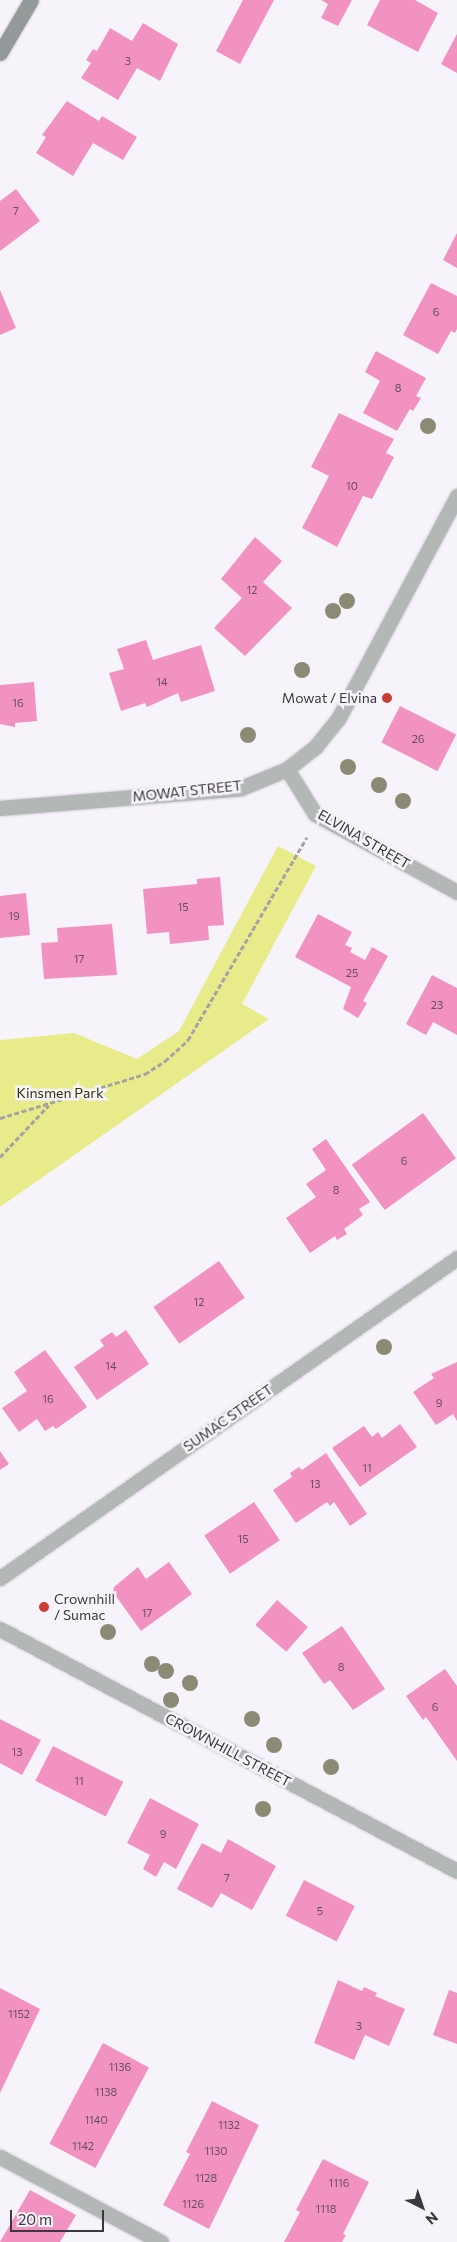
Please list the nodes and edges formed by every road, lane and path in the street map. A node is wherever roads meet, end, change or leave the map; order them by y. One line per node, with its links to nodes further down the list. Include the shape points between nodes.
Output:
1 (31, 0): 2 (street)
2 (0, 53)
3 (457, 496): 4 (street, MOWAT STREET, via 338,719 316,746)
4 (287, 769): 5 (street, MOWAT STREET, via 242,788); 6 (street, ELVINA STREET)
5 (0, 808)
6 (319, 816): 7 (street, ELVINA STREET); 8 (path, via 188,1040 145,1074)
7 (457, 892)
8 (49, 1104): 9 (path); 10 (path)
9 (0, 1118)
10 (0, 1158)
11 (457, 1258): 12 (street, SUMAC STREET)
12 (0, 1578)
13 (0, 1629): 14 (street, CROWNHILL STREET)
14 (457, 1871)
15 (0, 2157): 16 (street)
16 (161, 2242)

